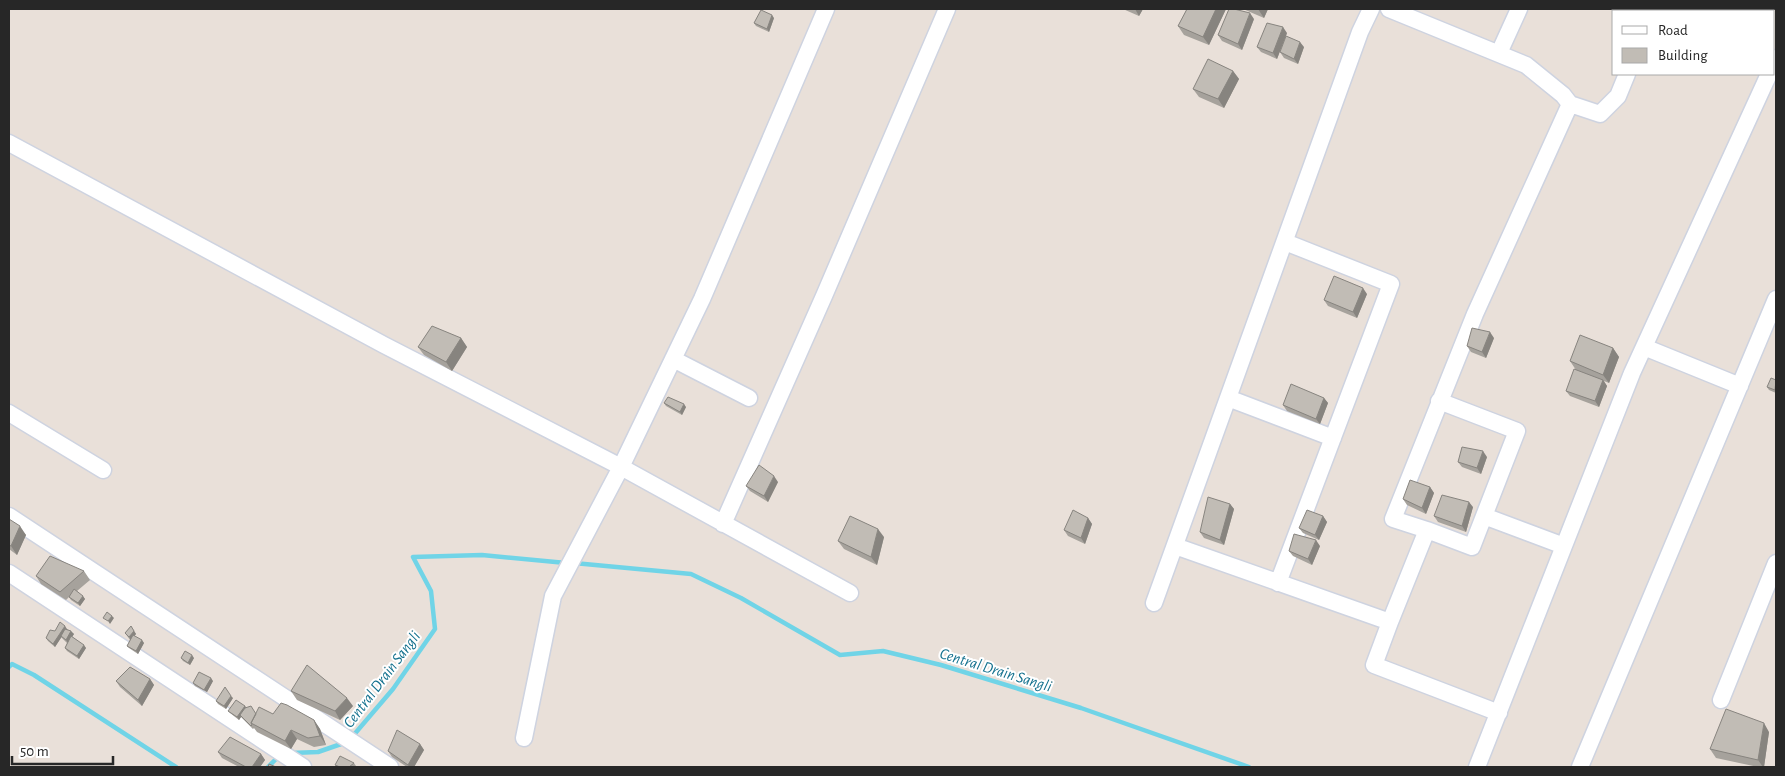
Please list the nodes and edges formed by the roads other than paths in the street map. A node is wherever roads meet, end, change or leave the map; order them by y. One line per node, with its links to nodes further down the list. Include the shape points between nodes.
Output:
1 (826, 9): 14 (street, via 702,299)
2 (947, 9): 25 (street)
3 (1371, 9): 11 (street)
4 (1390, 9): 6 (street)
5 (1519, 9): 6 (street)
6 (1499, 53): 9 (street, via 1526,66)
7 (1627, 75): 9 (street, via 1618,96 1600,114)
8 (1769, 75): 13 (street)
9 (1570, 104): 18 (street)
10 (9, 143): 21 (street, via 384,345)
11 (1285, 242): 17 (street); 20 (street, via 1391,284)
12 (1776, 299): 15 (street)
13 (1644, 347): 15 (street); 28 (street)
14 (673, 359): 16 (street); 21 (street)
15 (1740, 386): 41 (street)
16 (749, 398)
17 (1228, 398): 20 (street); 27 (street)
18 (1439, 401): 24 (street, via 1517,432); 26 (street, via 1393,519)
19 (9, 413): 22 (street)
20 (1333, 438): 31 (street)
21 (621, 467): 25 (street); 37 (street, via 553,596)
22 (103, 470)
23 (9, 516): 39 (street)
24 (1484, 516): 26 (street, via 1472,547); 28 (street)
25 (723, 524): 32 (street)
26 (1428, 530): 34 (street)
27 (1175, 546): 31 (street); 33 (street)
28 (1564, 546): 36 (street)
29 (1776, 562): 35 (street)
30 (9, 573): 38 (street)
31 (1278, 583): 34 (street)
32 (850, 593)
33 (1154, 603)
34 (1390, 622): 36 (street, via 1374,665)
35 (1721, 700)
36 (1499, 713): 40 (street)
37 (524, 738)
38 (303, 767)
39 (390, 767)
40 (1477, 767)
41 (1580, 767)

